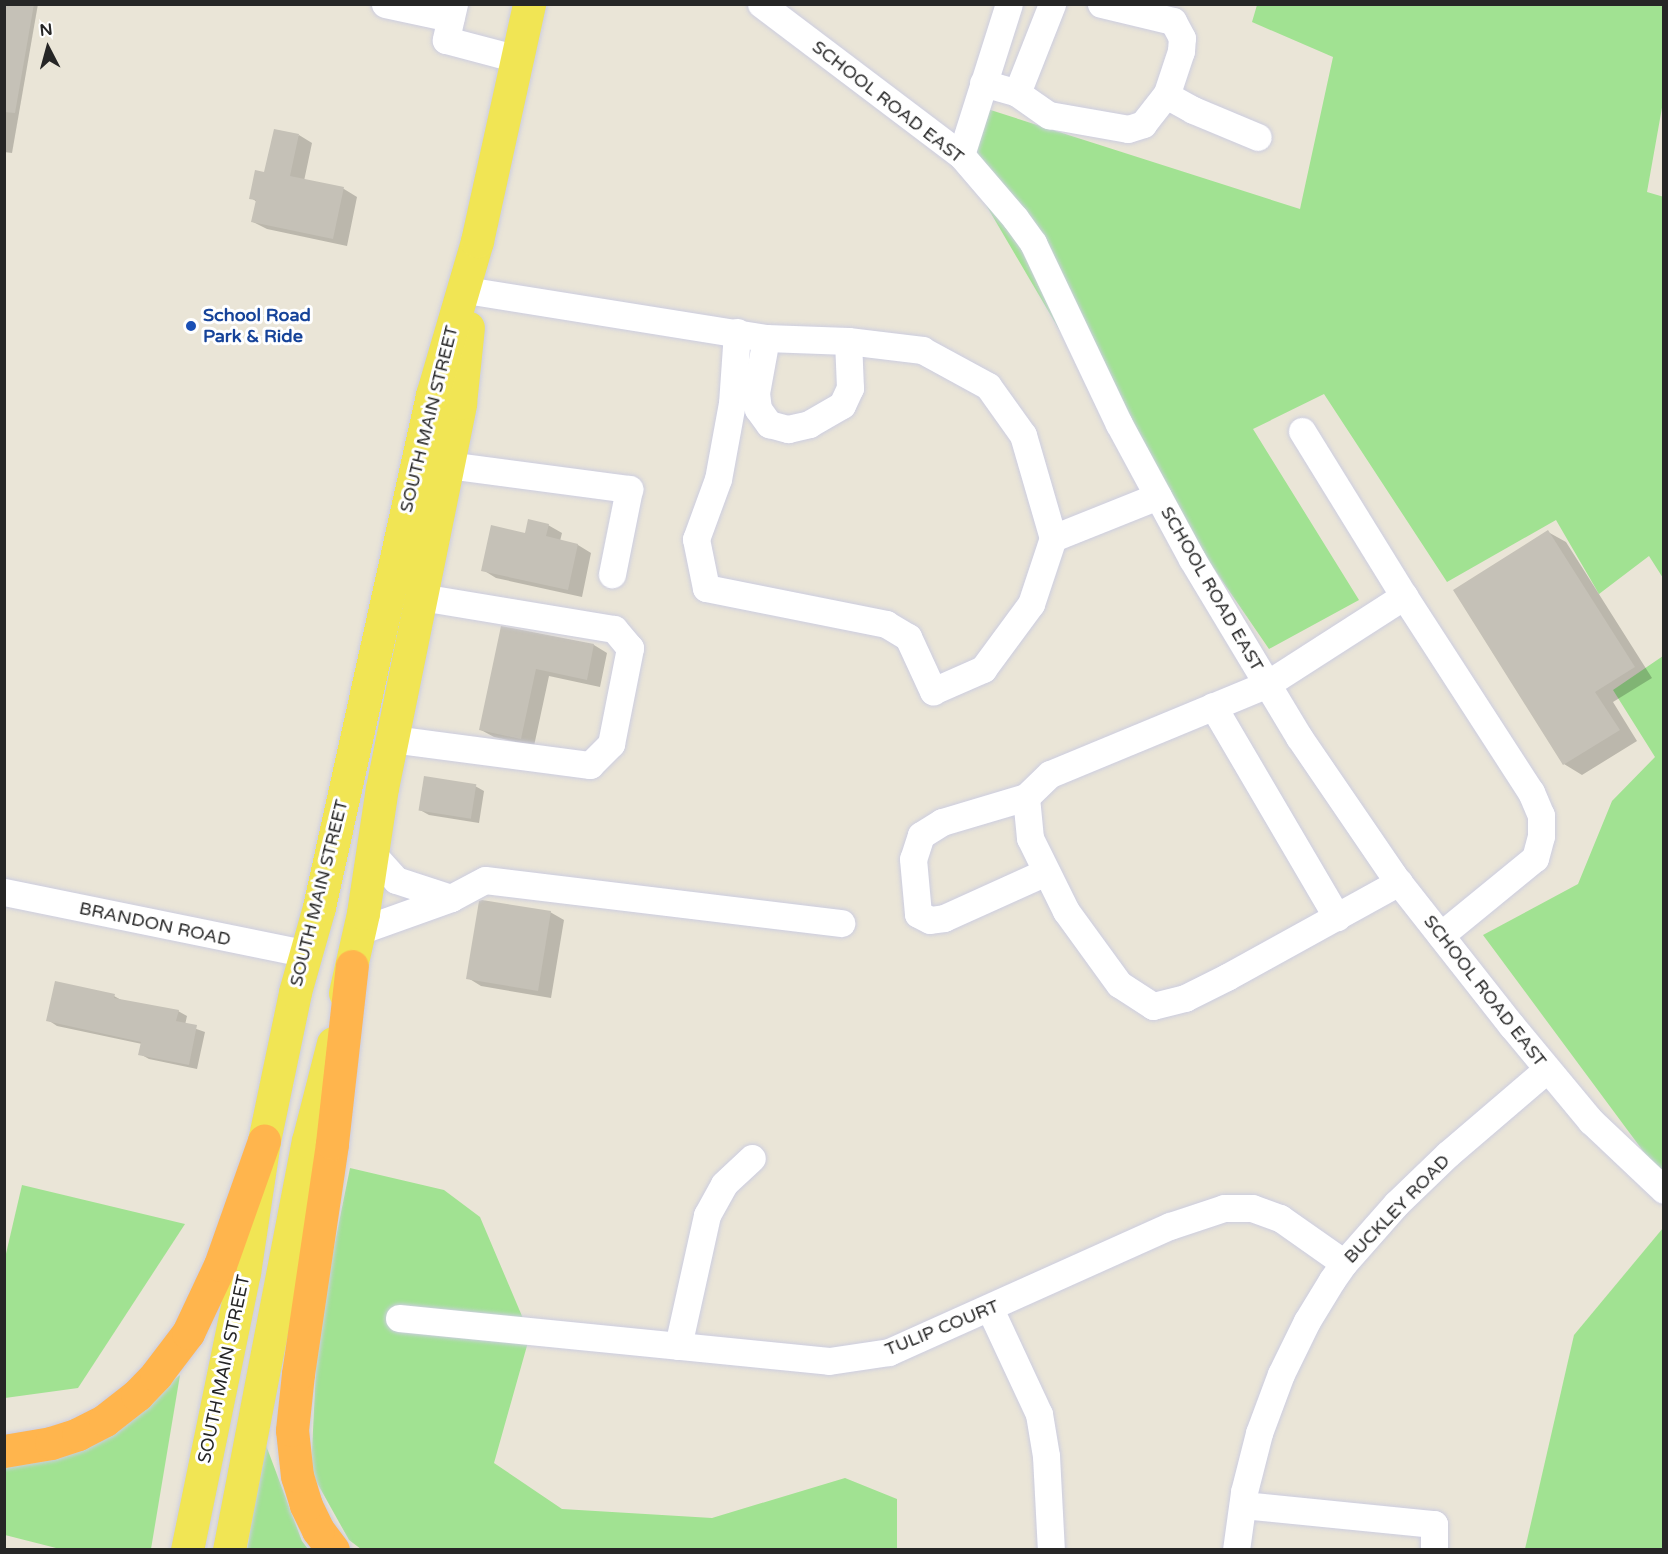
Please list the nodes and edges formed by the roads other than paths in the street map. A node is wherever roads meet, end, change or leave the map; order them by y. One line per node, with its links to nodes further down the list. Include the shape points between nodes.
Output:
1 (385, 4): 7 (street)
2 (529, 4): 8 (main road, SOUTH MAIN STREET)
3 (761, 4): 13 (street, SCHOOL ROAD EAST)
4 (1009, 4): 9 (street)
5 (1052, 4): 10 (street)
6 (1101, 4): 11 (street, via 1173,21 1182,38 1181,51)
7 (452, 11): 8 (street, via 446,40)
8 (518, 59): 14 (main road, SOUTH MAIN STREET)
9 (983, 83): 10 (street); 13 (street)
10 (1017, 93): 11 (street, via 1049,115 1128,129 1143,124)
11 (1166, 95): 12 (street)
12 (1258, 137)
13 (961, 155): 21 (street, SCHOOL ROAD EAST, via 1033,243 1119,424)
14 (477, 241): 15 (main road, SOUTH MAIN STREET); 39 (main road, SOUTH MAIN STREET, via 432,395 319,907)
15 (472, 291): 16 (street); 20 (main road, SOUTH MAIN STREET, via 460,403)
16 (737, 332): 17 (street); 22 (street, via 732,403 718,479 696,539 706,588 886,624 908,637 933,691 983,669 1031,604)
17 (766, 338): 18 (street); 18 (street, via 756,393 758,409 769,424 788,429 809,424 842,405 850,388)
18 (848, 340): 22 (street, via 922,350 988,386 1023,435)
19 (1302, 431): 24 (street)
20 (447, 465): 23 (street, via 629,489); 25 (main road, SOUTH MAIN STREET)
21 (1158, 496): 22 (street); 26 (street, SCHOOL ROAD EAST)
22 (1053, 538)
23 (612, 574)
24 (1404, 596): 26 (street); 38 (street, via 1531,792 1541,815 1535,858)
25 (421, 597): 28 (main road, SOUTH MAIN STREET); 28 (street, via 614,629 630,648 611,744 590,765)
26 (1267, 684): 27 (street); 32 (street, SCHOOL ROAD EAST)
27 (1213, 706): 29 (street, via 1050,774); 35 (street)
28 (392, 739): 30 (main road, SOUTH MAIN STREET)
29 (1026, 797): 31 (street, via 1030,838); 31 (street, via 942,822 921,835 913,859 918,914 930,920 944,918)
30 (372, 853): 34 (street, via 396,880); 37 (main road, SOUTH MAIN STREET)
31 (1046, 872): 35 (street, via 1066,911 1119,984 1153,1006 1185,998)
32 (1399, 882): 35 (street); 38 (street, SCHOOL ROAD EAST)
33 (4, 892): 39 (street, BRANDON ROAD)
34 (451, 898): 36 (street, via 485,880); 37 (street)
35 (1336, 917)
36 (841, 923)
37 (359, 931): 40 (main road, SOUTH MAIN STREET)
38 (1441, 935): 41 (street, SCHOOL ROAD EAST)
39 (305, 952): 42 (main road, SOUTH MAIN STREET)
40 (352, 966): 52 (main road, SOUTH MAIN STREET, via 308,1141); 53 (highway, via 292,1430 297,1476 306,1504)
41 (1547, 1069): 44 (street, SCHOOL ROAD EAST, via 1591,1121); 45 (street, BUCKLEY ROAD, via 1448,1154 1396,1204)
42 (264, 1141): 49 (highway, via 215,1275 188,1334 156,1375 105,1420 78,1434); 51 (main road, SOUTH MAIN STREET, via 244,1273)
43 (752, 1158): 48 (street, via 724,1184 707,1215)
44 (1664, 1190)
45 (1344, 1263): 46 (street, TULIP COURT, via 1280,1218 1252,1208 1224,1208 1170,1226); 50 (street, BUCKLEY ROAD, via 1307,1321 1281,1374 1259,1433)
46 (990, 1309): 48 (street, TULIP COURT, via 890,1352 860,1358 829,1361); 54 (street, via 1039,1414 1046,1456)
47 (399, 1318): 48 (street, TULIP COURT)
48 (678, 1346)
49 (4, 1451)
50 (1243, 1505): 55 (street, BUCKLEY ROAD); 56 (street, via 1434,1524)
51 (187, 1550)
52 (229, 1550)
53 (333, 1550)
54 (1051, 1550)
55 (1236, 1550)
56 (1434, 1550)

